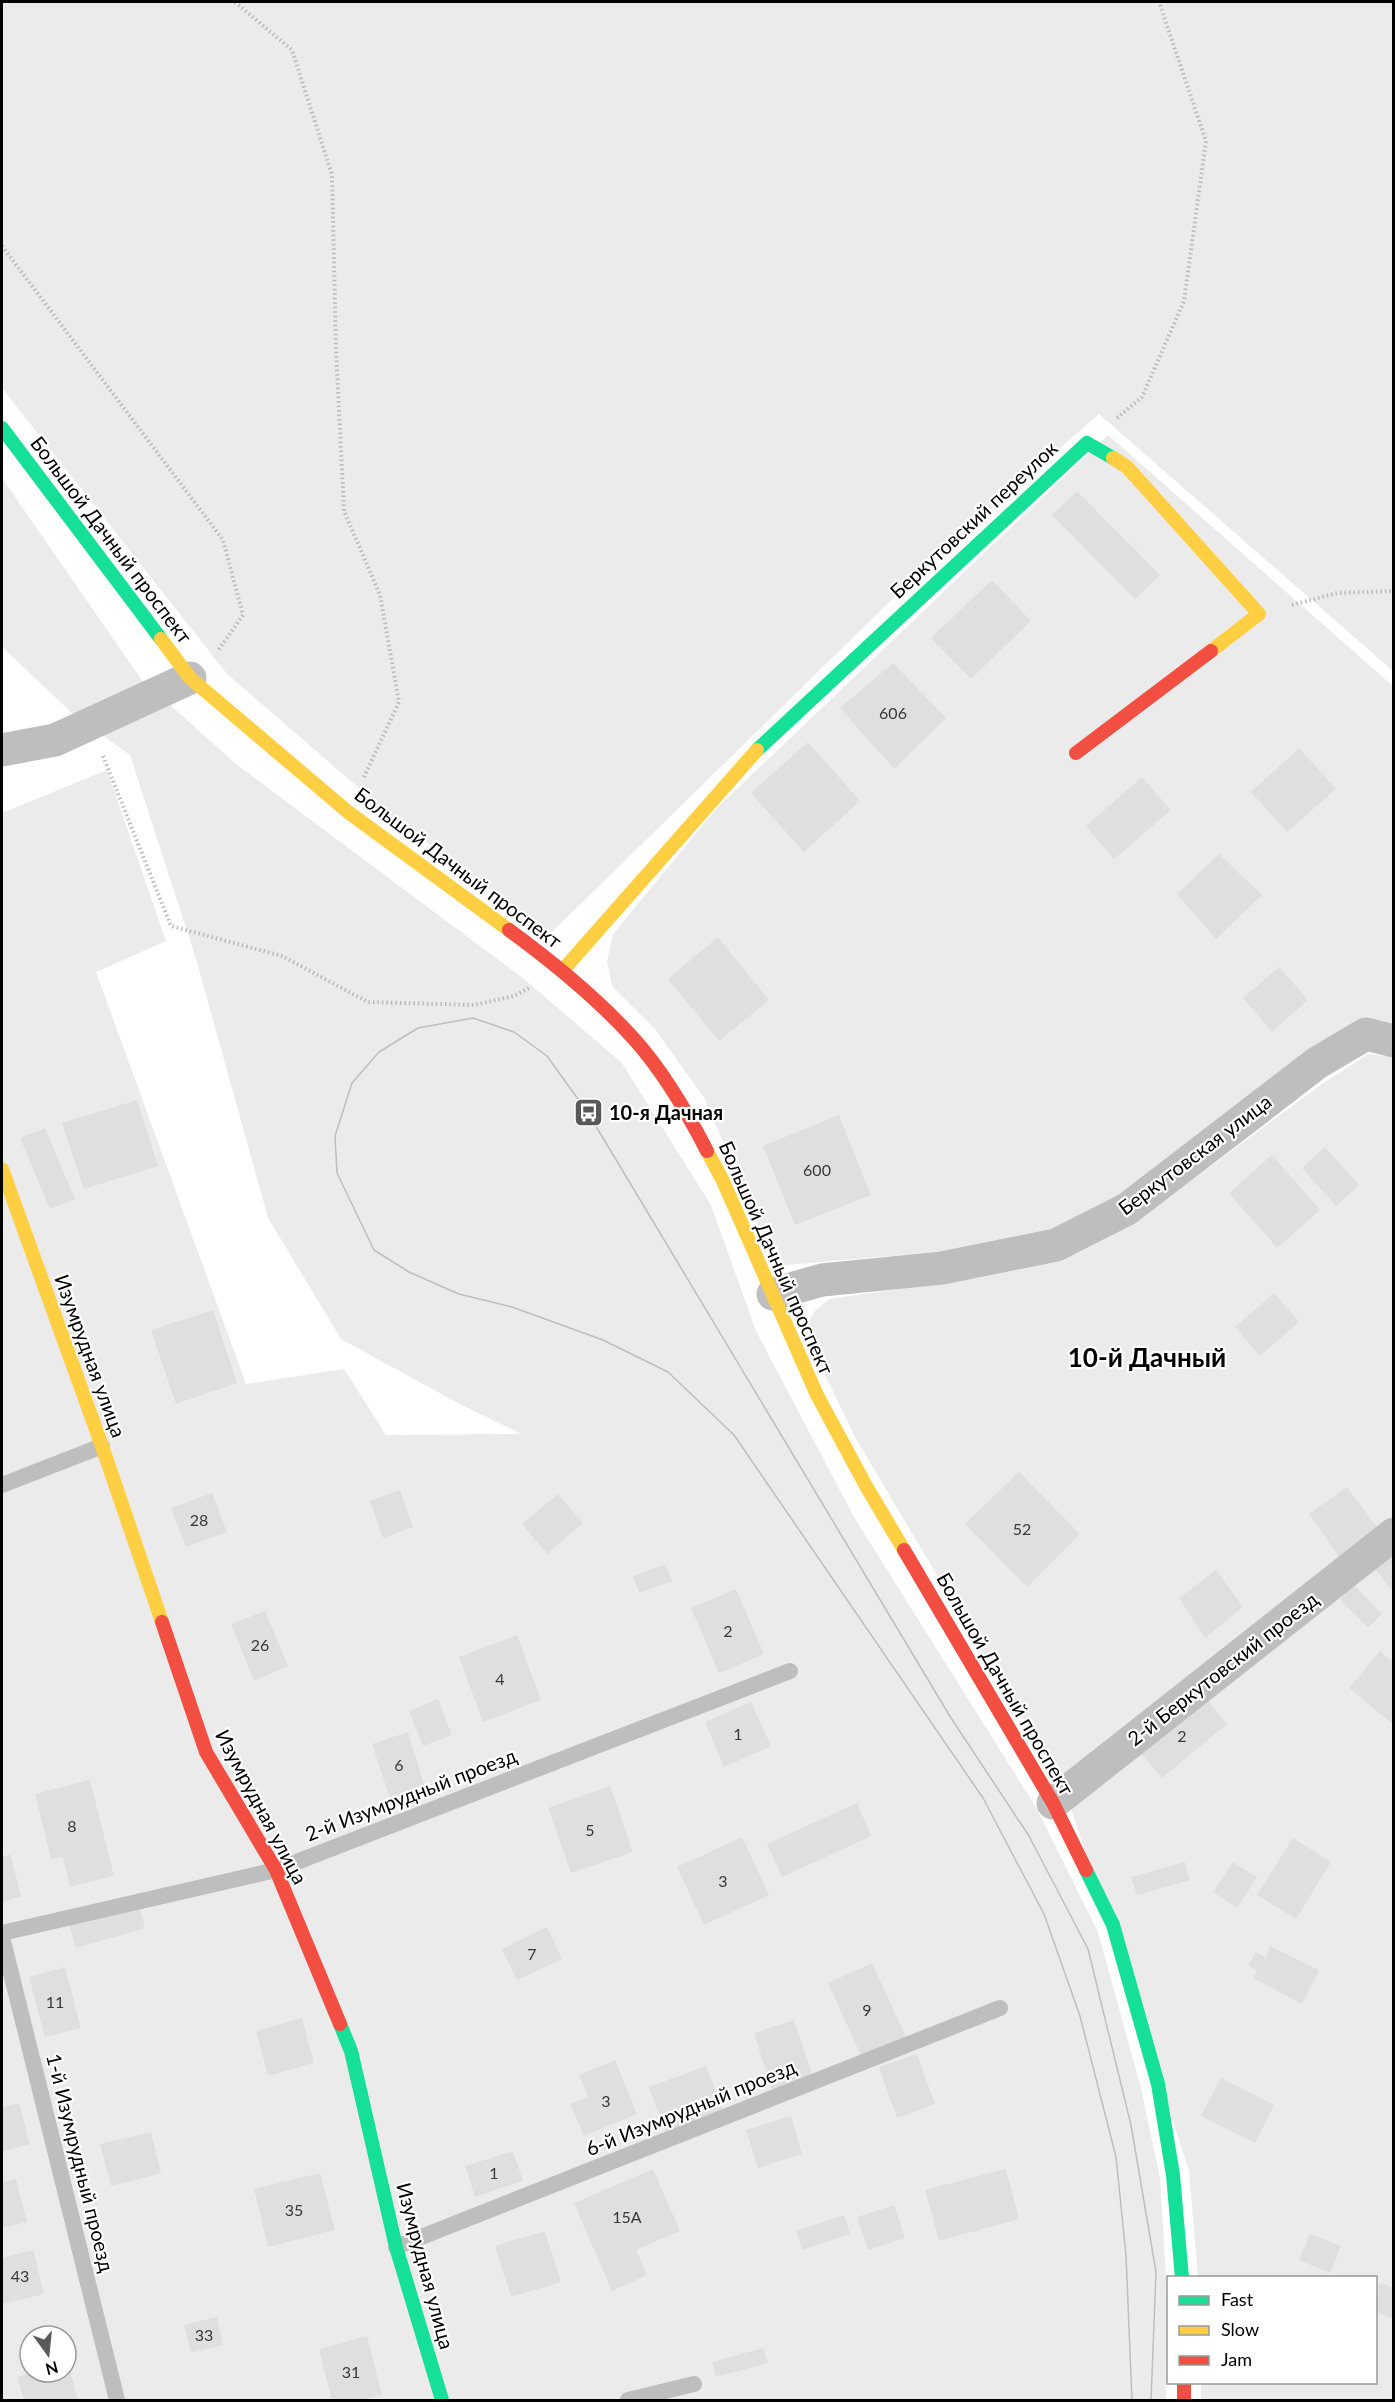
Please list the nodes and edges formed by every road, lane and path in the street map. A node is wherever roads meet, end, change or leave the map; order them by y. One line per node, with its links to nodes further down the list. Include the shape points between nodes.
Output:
1 (236, 2): 12 (path, via 292,50 332,175 344,511 380,595 399,702)
2 (1160, 2): 5 (path, via 1206,141 1184,301 1142,397)
3 (2, 246): 8 (path, via 223,540 243,615 221,648)
4 (2, 428): 8 (street, Большой Дачный проспект)
5 (1087, 443): 7 (street, Беркутовский переулок, via 1127,467); 13 (street, Беркутовский переулок, via 766,739)
6 (1394, 591): 7 (path, via 1337,593)
7 (1259, 614): 11 (street)
8 (190, 678): 9 (street, via 55,740); 12 (street, Большой Дачный проспект)
9 (2, 750)
10 (101, 750): 13 (path, via 171,926 282,956 368,1002 474,1005 514,996)
11 (1076, 753)
12 (348, 812): 13 (street, Большой Дачный проспект)
13 (563, 970): 16 (street, Большой Дачный проспект, via 635,1040 686,1111 723,1181)
14 (1394, 1041): 16 (street, Беркутовская улица, via 1366,1034 1317,1063 1127,1209 1056,1245 942,1268 822,1280)
15 (2, 1169): 17 (street, Изумрудная улица)
16 (773, 1294): 21 (street, Большой Дачный проспект, via 817,1395 866,1486)
17 (102, 1446): 18 (lane); 22 (street, Изумрудная улица, via 206,1752)
18 (2, 1485)
19 (1394, 1534): 21 (street, 2-й Беркутовский проезд)
20 (790, 1671): 22 (lane, 2-й Изумрудный проезд)
21 (1053, 1803): 26 (street, Большой Дачный проспект, via 1113,1924 1139,2010 1158,2084 1173,2175)
22 (276, 1870): 23 (lane, 2-й Изумрудный проезд); 25 (street, Изумрудная улица, via 351,2051)
23 (2, 1935): 29 (lane, 1-й Изумрудный проезд)
24 (1000, 2008): 25 (lane, 6-й Изумрудный проезд)
25 (396, 2247): 30 (street, Изумрудная улица)
26 (1182, 2276)
27 (694, 2384): 31 (lane)
28 (1184, 2384): 32 (street)
29 (117, 2400)
30 (442, 2400)
31 (628, 2400)
32 (1184, 2400)

